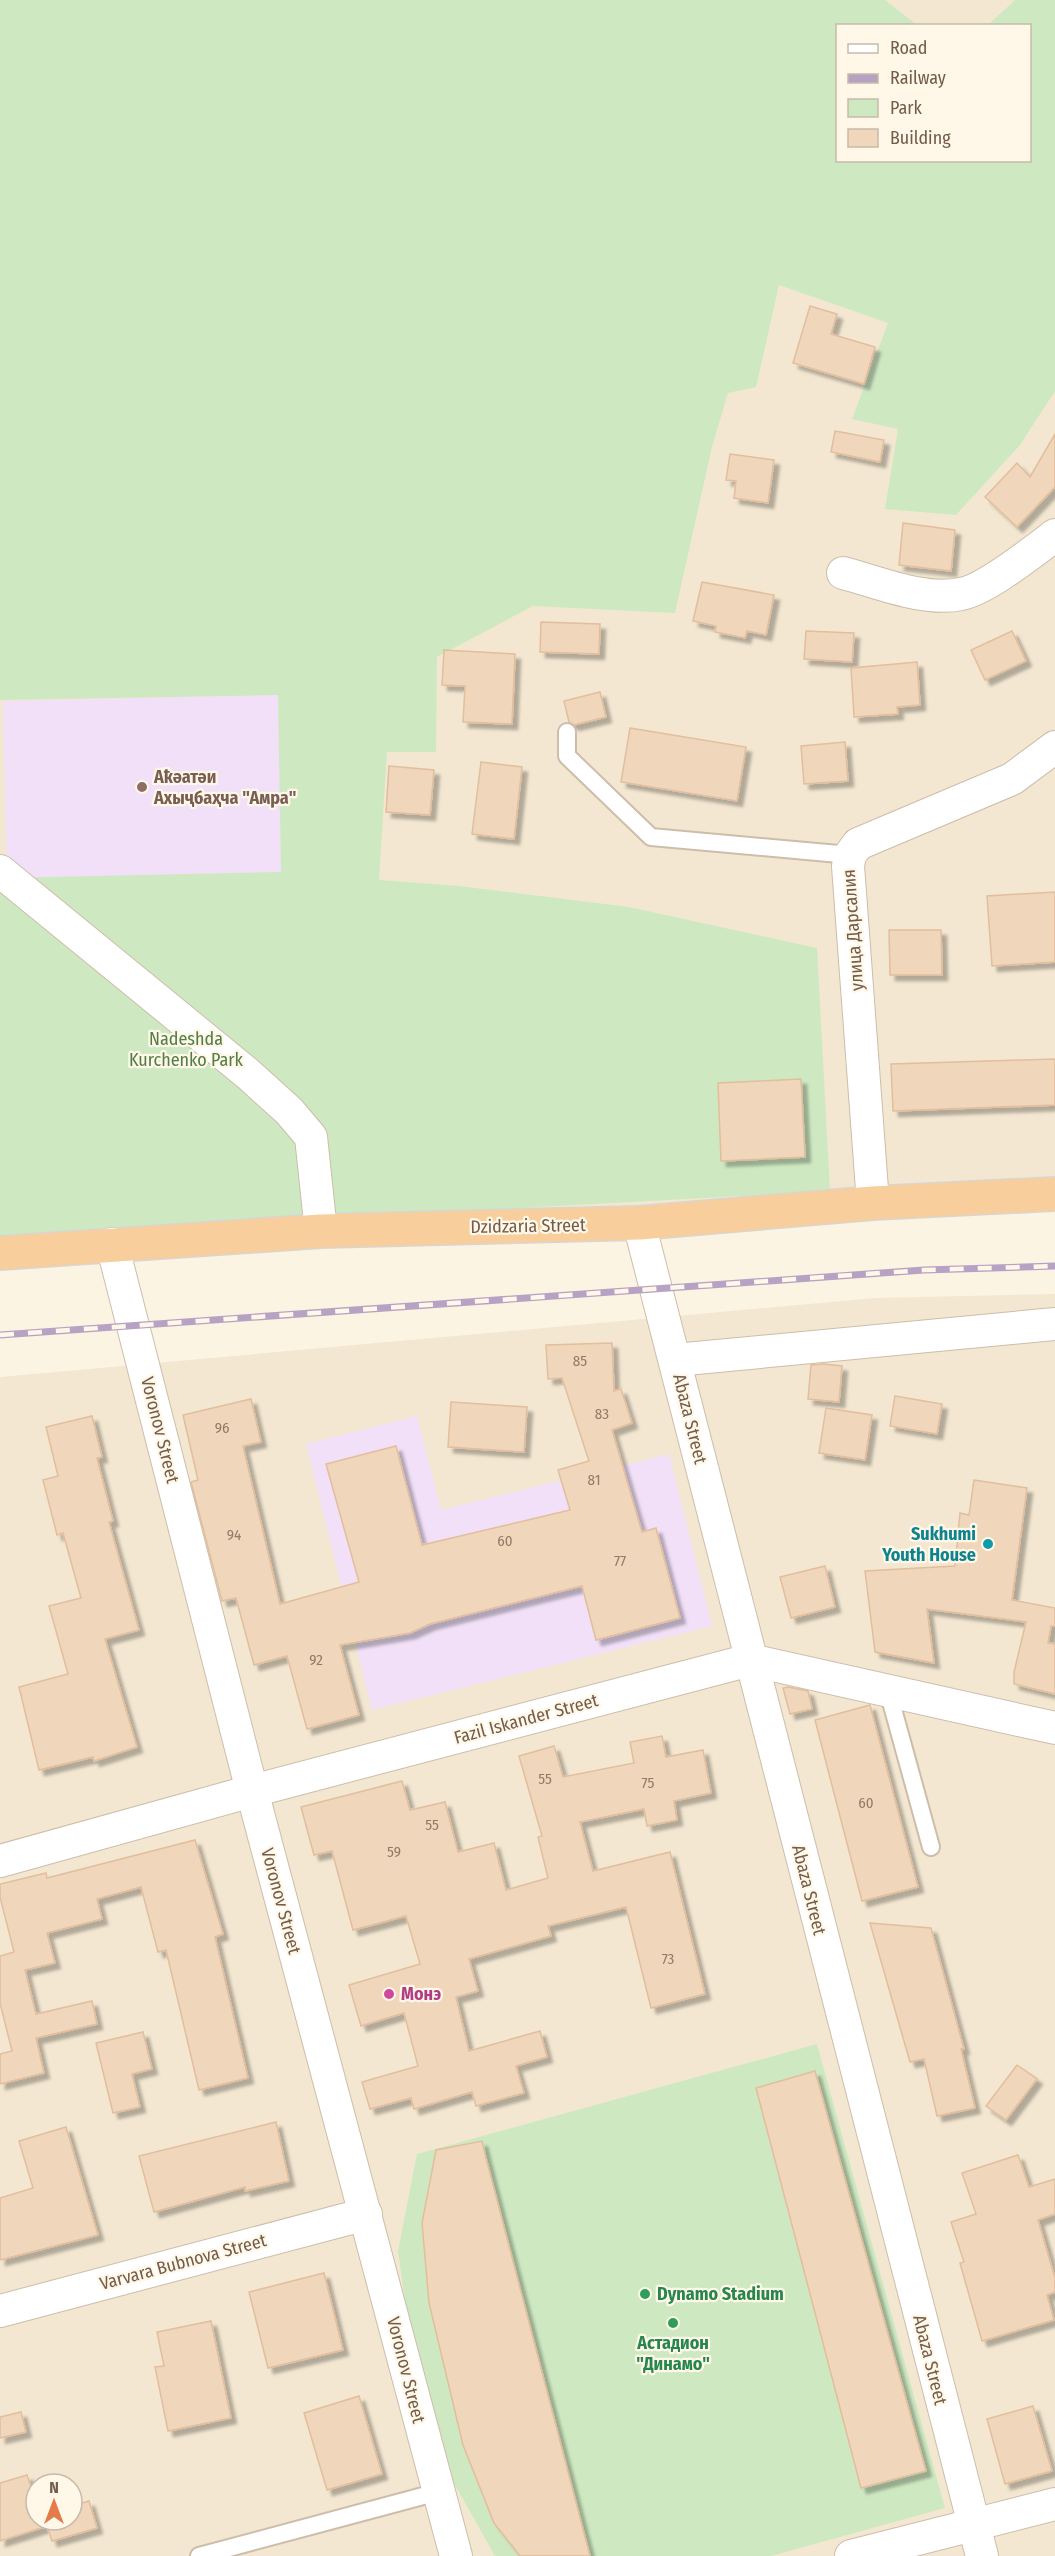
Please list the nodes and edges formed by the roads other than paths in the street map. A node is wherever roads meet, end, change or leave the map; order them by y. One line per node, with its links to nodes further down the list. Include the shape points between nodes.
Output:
1 (1055, 535): 2 (street, via 1012,568 962,594 928,594)
2 (843, 573)
3 (567, 732): 5 (lane, via 567,756 651,837)
4 (1055, 747): 5 (street, улица Дарсалия, via 1012,779 858,844)
5 (850, 855): 8 (street, улица Дарсалия)
6 (0, 872): 10 (street, via 289,1111 311,1137)
7 (1055, 1194): 8 (highway, Dzidzaria Street)
8 (873, 1203): 9 (highway, Dzidzaria Street)
9 (639, 1223): 10 (highway, Dzidzaria Street); 14 (street, Abaza Street)
10 (321, 1231): 11 (highway, Dzidzaria Street)
11 (112, 1244): 12 (highway, Dzidzaria Street); 18 (street, Voronov Street)
12 (0, 1253)
13 (1055, 1324): 14 (street)
14 (675, 1360): 15 (street, Abaza Street)
15 (750, 1660): 16 (street, Fazil Iskander Street); 18 (street, Fazil Iskander Street); 25 (street, Abaza Street)
16 (888, 1691): 17 (street, Fazil Iskander Street); 19 (lane)
17 (1055, 1728)
18 (252, 1791): 20 (street, Fazil Iskander Street); 21 (street, Voronov Street)
19 (931, 1847)
20 (0, 1861)
21 (366, 2214): 22 (street, Varvara Bubnova Street); 23 (street, Voronov Street)
22 (0, 2311)
23 (438, 2492): 26 (lane); 27 (street, Voronov Street)
24 (1055, 2504): 25 (street)
25 (972, 2524): 28 (street); 29 (street, Abaza Street)
26 (199, 2556)
27 (456, 2556)
28 (851, 2556)
29 (982, 2556)

